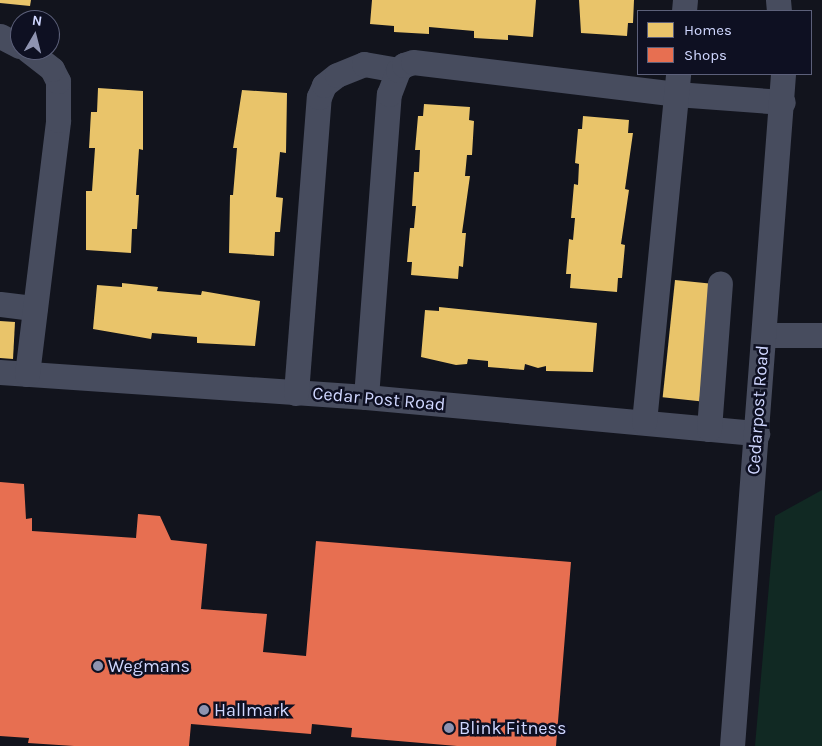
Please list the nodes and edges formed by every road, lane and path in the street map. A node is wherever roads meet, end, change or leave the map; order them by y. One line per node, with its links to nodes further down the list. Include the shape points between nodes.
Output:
1 (36, 60): 8 (street, via 52,69 58,81 58,120)
2 (398, 70): 4 (street, via 413,62); 13 (street, via 364,64 337,75 324,85 319,97); 14 (street, via 389,94)
3 (783, 75): 5 (street, Cedarpost Road)
4 (677, 84): 5 (street); 15 (street)
5 (783, 102): 9 (street, Cedarpost Road)
6 (720, 283): 16 (street)
7 (0, 304): 8 (street)
8 (35, 308): 12 (street)
9 (764, 335): 10 (street); 17 (street, Cedarpost Road)
10 (822, 335)
11 (0, 372): 12 (street, Cedar Post Road)
12 (27, 374): 13 (street, Cedar Post Road)
13 (296, 393): 14 (street, Cedar Post Road)
14 (366, 398): 15 (street, Cedar Post Road)
15 (644, 422): 16 (street, Cedar Post Road)
16 (709, 428): 17 (street, Cedar Post Road)
17 (757, 433): 18 (street, Cedarpost Road)
18 (732, 746)

